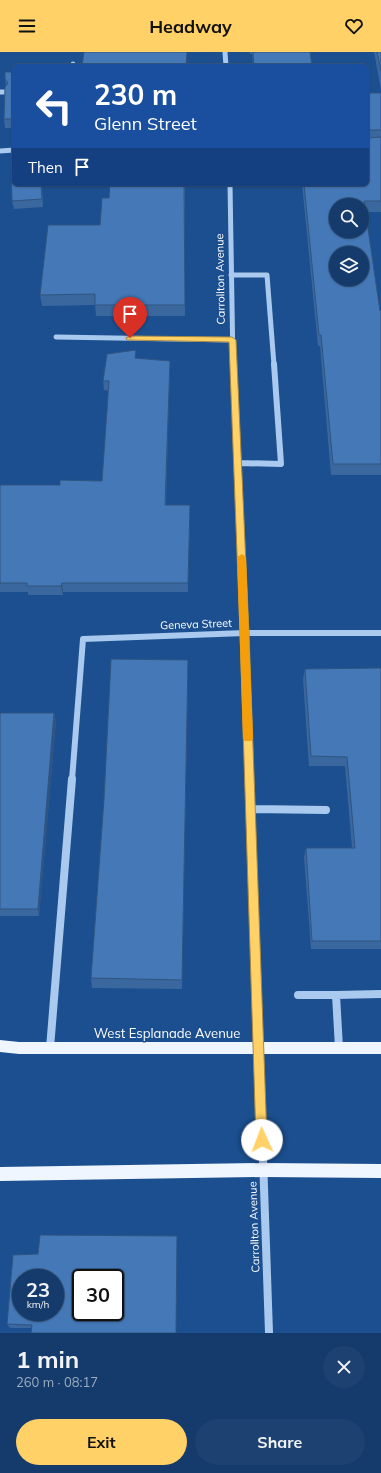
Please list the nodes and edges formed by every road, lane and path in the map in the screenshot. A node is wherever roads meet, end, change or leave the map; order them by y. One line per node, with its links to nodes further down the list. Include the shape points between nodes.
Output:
1 (225, 52): 2 (street)
2 (226, 64)
3 (12, 150): 4 (street)
4 (0, 151)
5 (230, 186): 6 (street, Carrollton Avenue)
6 (231, 275): 8 (street, Carrollton Avenue); 9 (street, via 267,275 282,464)
7 (56, 337): 8 (street)
8 (232, 340): 9 (street, Carrollton Avenue)
9 (238, 463): 10 (street, Carrollton Avenue)
10 (245, 633): 11 (street, Geneva Street); 12 (street, Carrollton Avenue); 18 (street, Geneva Street, via 83,639)
11 (381, 633)
12 (250, 809): 13 (street); 21 (street, Carrollton Avenue)
13 (326, 810)
14 (381, 994): 16 (street)
15 (298, 995): 16 (street)
16 (336, 995): 19 (street)
17 (0, 1046): 18 (main road, West Esplanade Avenue)
18 (50, 1048): 21 (main road, West Esplanade Avenue)
19 (339, 1048): 20 (main road, West Esplanade Avenue); 21 (main road, West Esplanade Avenue)
20 (381, 1048)
21 (258, 1049): 22 (street, Carrollton Avenue)
22 (263, 1170): 23 (main road); 24 (main road); 25 (street, Carrollton Avenue)
23 (381, 1171)
24 (0, 1174)
25 (269, 1333)

